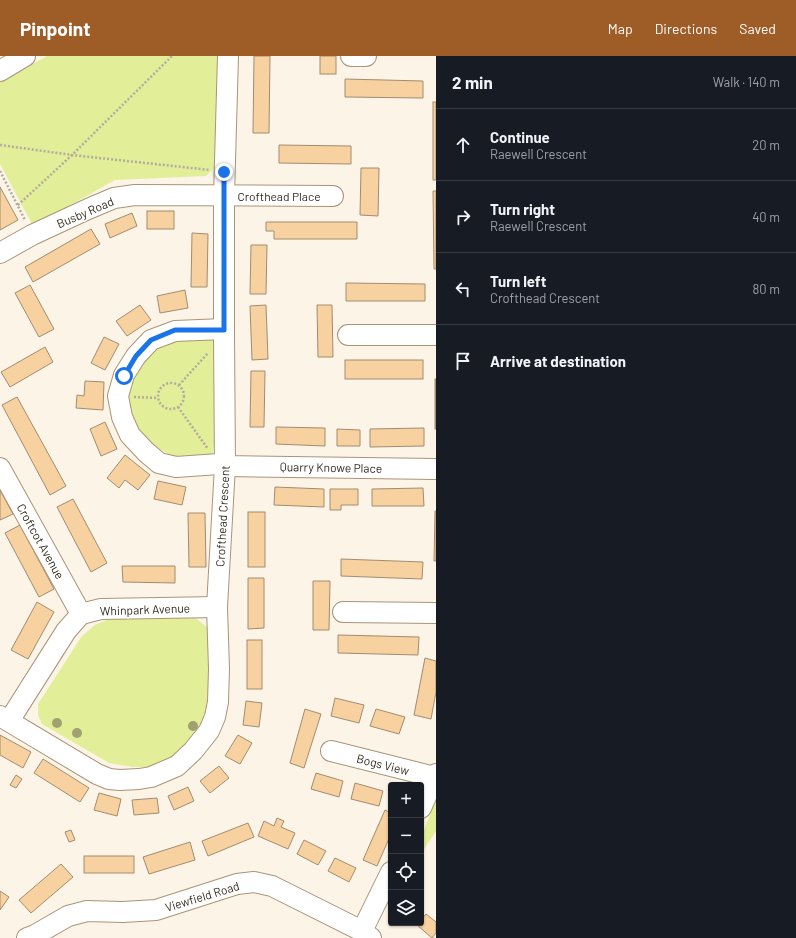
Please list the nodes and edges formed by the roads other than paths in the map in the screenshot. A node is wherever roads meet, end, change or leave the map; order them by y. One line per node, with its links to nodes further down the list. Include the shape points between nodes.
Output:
1 (25, 56): 5 (street)
2 (228, 56): 6 (street, Crofthead Crescent)
3 (351, 56): 4 (street)
4 (366, 56)
5 (0, 71)
6 (224, 196): 7 (street, Crofthead Place); 8 (street, Busby Road, via 135,194 114,198 32,235); 9 (street, Crofthead Crescent)
7 (333, 197)
8 (0, 253)
9 (224, 332): 12 (street, Crofthead Crescent); 12 (street, Quarry Knowe Place, via 175,330 151,340 136,356 124,376 118,396 122,417 130,435 159,462 176,467)
10 (348, 335): 11 (street)
11 (436, 335)
12 (222, 465): 14 (street, Quarry Knowe Place); 15 (street, Crofthead Crescent)
13 (0, 468): 18 (street, Croftcot Avenue)
14 (436, 469)
15 (217, 608): 18 (street, Whinpark Avenue, via 101,609); 19 (street, Crofthead Crescent, via 219,669 215,717 200,743 177,766 152,777 128,780 109,778 97,774)
16 (343, 612): 17 (street)
17 (436, 613)
18 (81, 614): 19 (street, via 66,631)
19 (5, 718)
20 (331, 751): 21 (street, Bogs View)
21 (436, 776): 22 (street)
22 (424, 802)
23 (388, 880): 24 (street)
24 (366, 935): 25 (street, Viewfield Road, via 272,886 254,882 237,884 156,910 87,911 68,916)
25 (27, 938)

